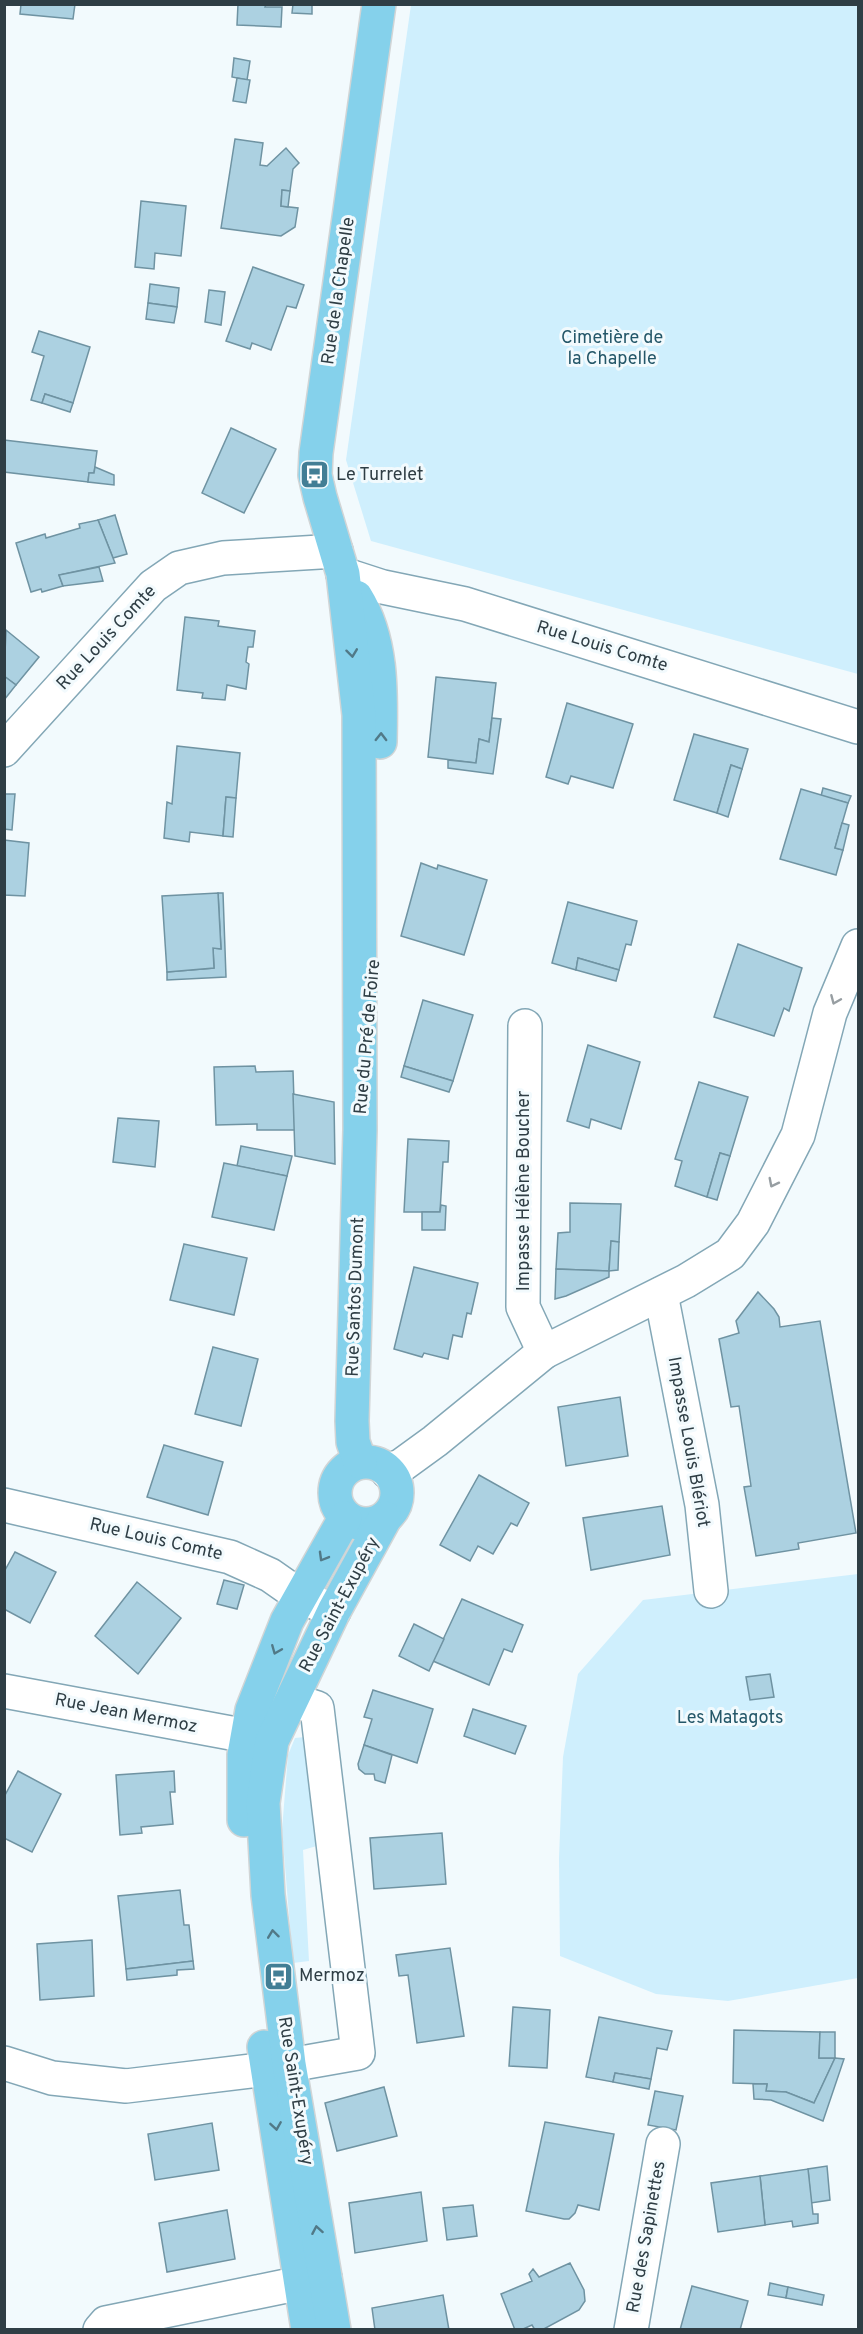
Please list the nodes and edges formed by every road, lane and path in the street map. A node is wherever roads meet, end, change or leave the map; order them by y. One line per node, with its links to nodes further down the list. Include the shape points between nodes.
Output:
1 (379, 4): 2 (main road, Rue de la Chapelle, via 316,453 315,474)
2 (339, 563): 3 (street, Rue Louis Comte, via 383,586 465,604); 4 (street, Rue Louis Comte, via 223,558 179,568 153,586); 7 (main road, Rue du Pré de Foire, via 359,715)
3 (858, 727)
4 (4, 750)
5 (858, 946): 8 (street, one-way to 8, via 830,1013 798,1134 753,1223 730,1254)
6 (525, 1026): 9 (street, Impasse Hélène Boucher, via 523,1307)
7 (360, 1131): 10 (main road, Rue Santos Dumont, via 352,1421 353,1442)
8 (661, 1294): 9 (street); 14 (street, Impasse Louis Blériot, via 702,1505)
9 (544, 1352): 10 (street, via 402,1465)
10 (374, 1467): 12 (main road, via 349,1467 340,1475 334,1497); 13 (main road, via 397,1491)
11 (4, 1505): 15 (street, Rue Louis Comte, via 230,1557 270,1575)
12 (345, 1518): 13 (main road, via 358,1524 372,1524); 15 (main road, Rue Saint-Exupéry, one-way to 15)
13 (385, 1518): 16 (main road, Rue Saint-Exupéry)
14 (711, 1591)
15 (300, 1596): 16 (street); 19 (main road, Rue Saint-Exupéry, one-way to 19, via 252,1710)
16 (334, 1611): 18 (main road, Rue Saint-Exupéry)
17 (4, 1691): 19 (street, Rue Jean Mermoz)
18 (287, 1710): 19 (street); 21 (main road, Rue Saint-Exupéry, one-way to 18, via 263,1803 272,1741); 21 (street, via 317,1708 358,2053)
19 (247, 1736): 21 (main road, Rue Saint-Exupéry, via 246,1897)
20 (4, 2063): 21 (street, via 52,2078 126,2086)
21 (278, 2066): 23 (main road, Rue Saint-Exupéry)
22 (663, 2144): 27 (street, Rue des Sapinettes)
23 (313, 2280): 24 (street, via 106,2323); 25 (main road, Rue Saint-Exupéry); 26 (main road, Rue Saint-Exupéry)
24 (100, 2330)
25 (308, 2330)
26 (334, 2330)
27 (631, 2330)

